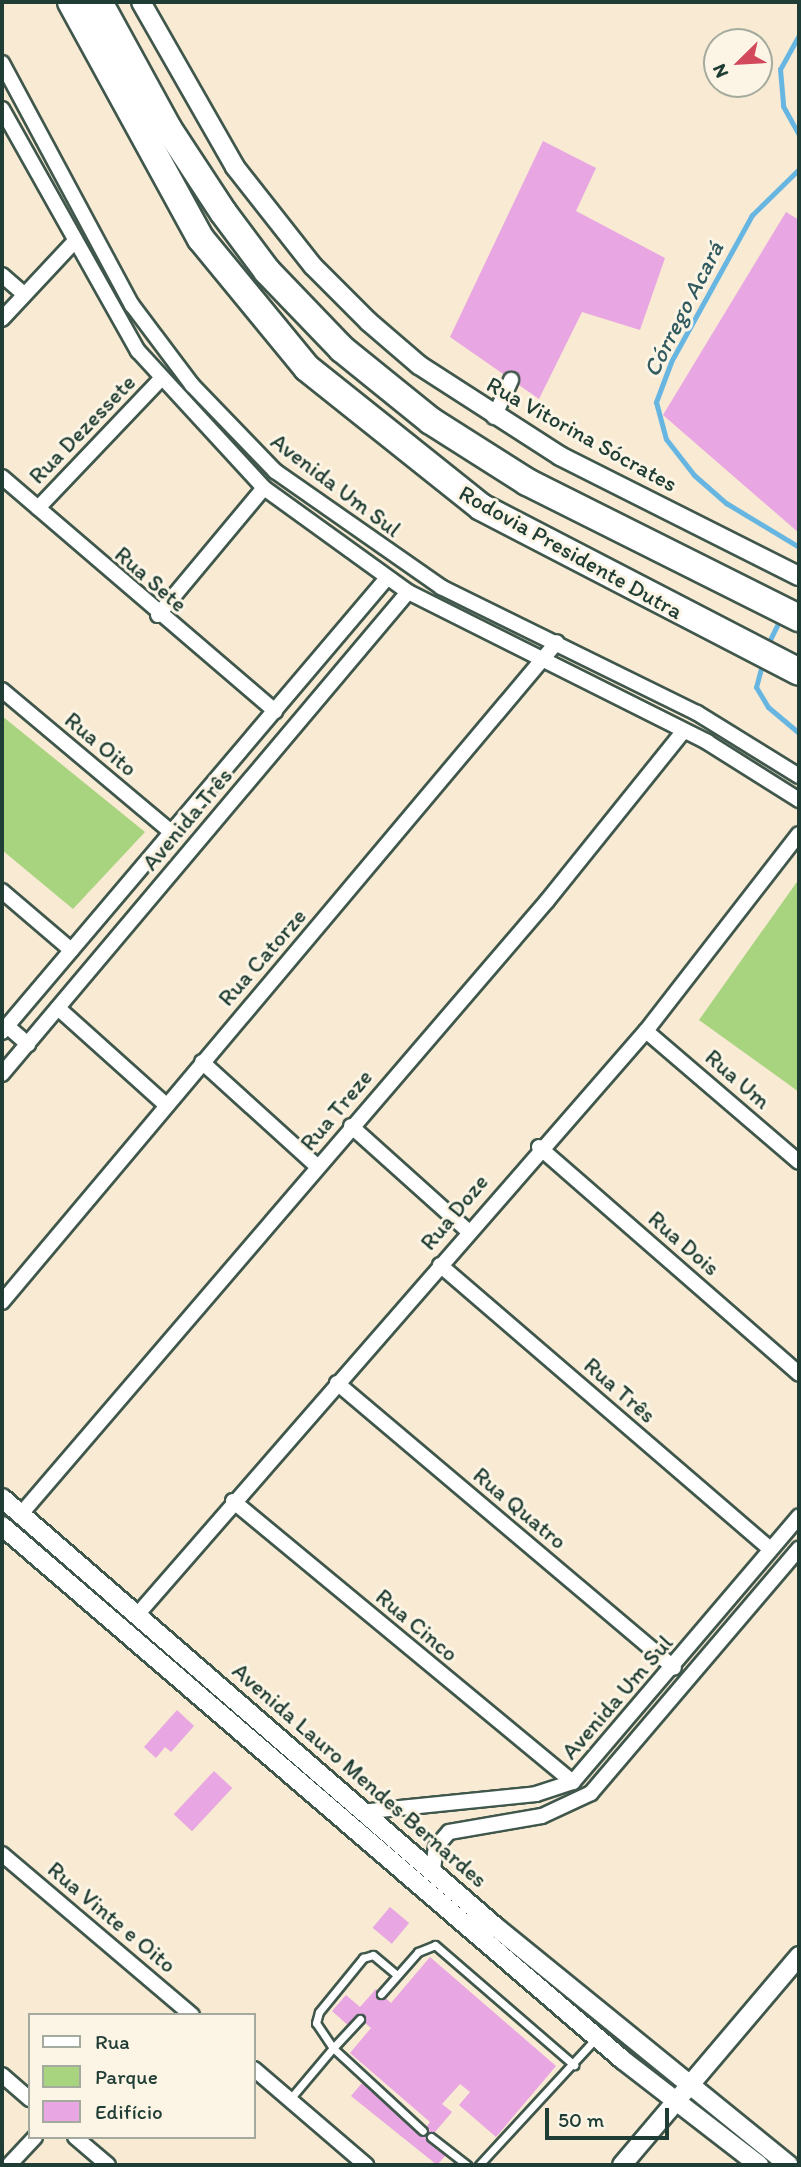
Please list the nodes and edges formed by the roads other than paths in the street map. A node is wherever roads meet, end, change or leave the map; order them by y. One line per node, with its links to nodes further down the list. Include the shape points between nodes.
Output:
1 (71, 2): 35 (highway, Rodovia Presidente Dutra, via 201,239 307,368 481,507)
2 (99, 2): 28 (highway, Rodovia Presidente Dutra, via 168,128 223,212 267,271 342,349 431,421 516,476)
3 (141, 2): 16 (street, Rua Vitorina Sócrates, via 235,167 313,266 419,365)
4 (2, 63): 6 (street, Avenida Um Sul)
5 (2, 109): 7 (street, Avenida Um Sul)
6 (29, 120): 7 (street); 11 (street, Avenida Um Sul)
7 (11, 128): 8 (street, Avenida Um Sul)
8 (73, 243): 10 (street); 12 (street, Avenida Um Sul)
9 (2, 275): 10 (street)
10 (24, 294): 13 (street)
11 (132, 305): 12 (street); 17 (street, Avenida Um Sul)
12 (114, 312): 15 (street, Avenida Um Sul)
13 (2, 319)
14 (511, 380): 16 (street)
15 (159, 381): 18 (street, Avenida Um Sul); 21 (street, Rua Dezessete)
16 (494, 417): 24 (street, Rua Vitorina Sócrates)
17 (225, 422): 18 (street); 22 (street, Avenida Um Sul, via 275,471)
18 (211, 434): 20 (street, Avenida Um Sul)
19 (2, 477): 21 (street, Rua Sete)
20 (264, 488): 23 (street, Avenida Um Sul); 29 (street)
21 (38, 508): 29 (street, Rua Sete)
22 (344, 522): 23 (street); 27 (street, Avenida Um Sul)
23 (327, 537): 25 (street, Avenida Um Sul)
24 (799, 576)
25 (386, 579): 26 (street, Avenida Um Sul); 32 (street, Avenida Três)
26 (408, 592): 30 (street, Avenida Um Sul); 36 (street, Avenida Três)
27 (490, 611): 30 (street); 31 (street, Avenida Um Sul)
28 (790, 614)
29 (158, 615): 39 (street, Rua Sete)
30 (477, 628): 33 (street, Avenida Um Sul)
31 (557, 642): 33 (street, Rua Catorze); 34 (street, Avenida Um Sul)
32 (315, 663): 36 (street); 39 (street, Avenida Três)
33 (542, 663): 38 (street, Avenida Um Sul); 55 (street, Rua Catorze)
34 (607, 670): 38 (street); 41 (street, Avenida Um Sul, via 697,713)
35 (799, 672)
36 (337, 677): 43 (street, Avenida Três)
37 (2, 690): 45 (street, Rua Oito)
38 (597, 690): 40 (street, Avenida Um Sul)
39 (275, 711): 42 (street, Avenida Três)
40 (683, 732): 44 (street, Avenida Um Sul); 58 (street, Rua Treze)
41 (799, 776)
42 (215, 780): 43 (street); 45 (street, Avenida Três)
43 (235, 797): 49 (street, Avenida Três)
44 (799, 800)
45 (171, 832): 47 (street, Avenida Três)
46 (799, 834): 53 (street, Rua Doze)
47 (133, 877): 49 (street); 50 (street, Avenida Três)
48 (2, 891): 50 (street)
49 (156, 892): 51 (street, Avenida Três)
50 (71, 950): 52 (street, Avenida Três)
51 (58, 1008): 54 (street, Avenida Três); 57 (street)
52 (4, 1029): 54 (street)
53 (646, 1031): 59 (street, Rua Doze); 60 (street, Rua Um)
54 (28, 1044): 56 (street, Avenida Três)
55 (202, 1062): 57 (street, Rua Catorze); 61 (street)
56 (2, 1074)
57 (165, 1104): 64 (street, Rua Catorze)
58 (351, 1126): 61 (street, Rua Treze); 62 (street)
59 (539, 1147): 62 (street, Rua Doze); 65 (street, Rua Dois)
60 (799, 1162)
61 (317, 1167): 69 (street, Rua Treze)
62 (468, 1231): 63 (street, Rua Doze)
63 (440, 1265): 66 (street, Rua Doze); 72 (street, Rua Três)
64 (2, 1302)
65 (799, 1374)
66 (337, 1383): 68 (street, Rua Doze); 79 (street, Rua Quatro)
67 (2, 1498): 69 (street, Avenida Lauro Mendes Bernardes)
68 (233, 1501): 76 (street, Rua Doze); 84 (street, Rua Cinco)
69 (21, 1514): 74 (street, Avenida Lauro Mendes Bernardes)
70 (799, 1516): 72 (street, Avenida Um Sul)
71 (2, 1526): 75 (street, Avenida Lauro Mendes Bernardes)
72 (769, 1549): 77 (street, Avenida Um Sul)
73 (799, 1549): 78 (street, Avenida Um Sul)
74 (78, 1564): 75 (street); 76 (street, Avenida Lauro Mendes Bernardes)
75 (64, 1581): 83 (street, Avenida Lauro Mendes Bernardes)
76 (137, 1615): 82 (street, Avenida Lauro Mendes Bernardes)
77 (692, 1645): 78 (street); 79 (street, Avenida Um Sul)
78 (705, 1656): 81 (street, Avenida Um Sul)
79 (674, 1668): 80 (street, Avenida Um Sul)
80 (629, 1720): 81 (street); 84 (street, Avenida Um Sul)
81 (645, 1732): 87 (street, Avenida Um Sul, via 591,1793)
82 (302, 1755): 83 (street); 86 (street, Avenida Lauro Mendes Bernardes)
83 (286, 1773): 88 (street, Avenida Lauro Mendes Bernardes)
84 (573, 1782): 85 (street, Avenida Um Sul)
85 (536, 1794): 86 (street, Avenida Um Sul); 87 (street)
86 (370, 1811): 88 (street); 90 (street, Avenida Lauro Mendes Bernardes)
87 (542, 1816): 90 (street, Avenida Um Sul, via 449,1832 436,1847)
88 (355, 1831): 92 (street, Avenida Lauro Mendes Bernardes)
89 (2, 1854): 96 (street, Rua Vinte e Oito)
90 (433, 1870): 91 (street, Avenida Lauro Mendes Bernardes)
91 (464, 1898): 92 (street); 103 (street, Avenida Lauro Mendes Bernardes)
92 (450, 1914): 98 (street, Avenida Lauro Mendes Bernardes)
93 (799, 1956): 103 (street)
94 (397, 1975): 95 (lane); 99 (lane, via 373,1955 363,1958 318,2012 316,2023); 100 (lane, via 418,1952 435,1945)
95 (382, 1994)
96 (190, 2013)
97 (360, 2019): 99 (lane)
98 (597, 2037): 100 (lane); 106 (street, Avenida Lauro Mendes Bernardes)
99 (333, 2048): 105 (lane); 107 (lane)
100 (574, 2064): 115 (lane)
101 (256, 2071): 105 (street)
102 (2, 2075): 104 (street)
103 (688, 2087): 106 (street); 118 (street, Avenida Lauro Mendes Bernardes)
104 (28, 2097)
105 (289, 2099): 113 (street)
106 (674, 2103): 116 (street); 117 (street, Avenida Lauro Mendes Bernardes)
107 (423, 2131)
108 (431, 2137): 114 (lane)
109 (33, 2139): 111 (street)
110 (77, 2139): 112 (street)
111 (9, 2165)
112 (108, 2165)
113 (366, 2165)
114 (467, 2165)
115 (479, 2165)
116 (622, 2165)
117 (759, 2165)
118 (789, 2165)

